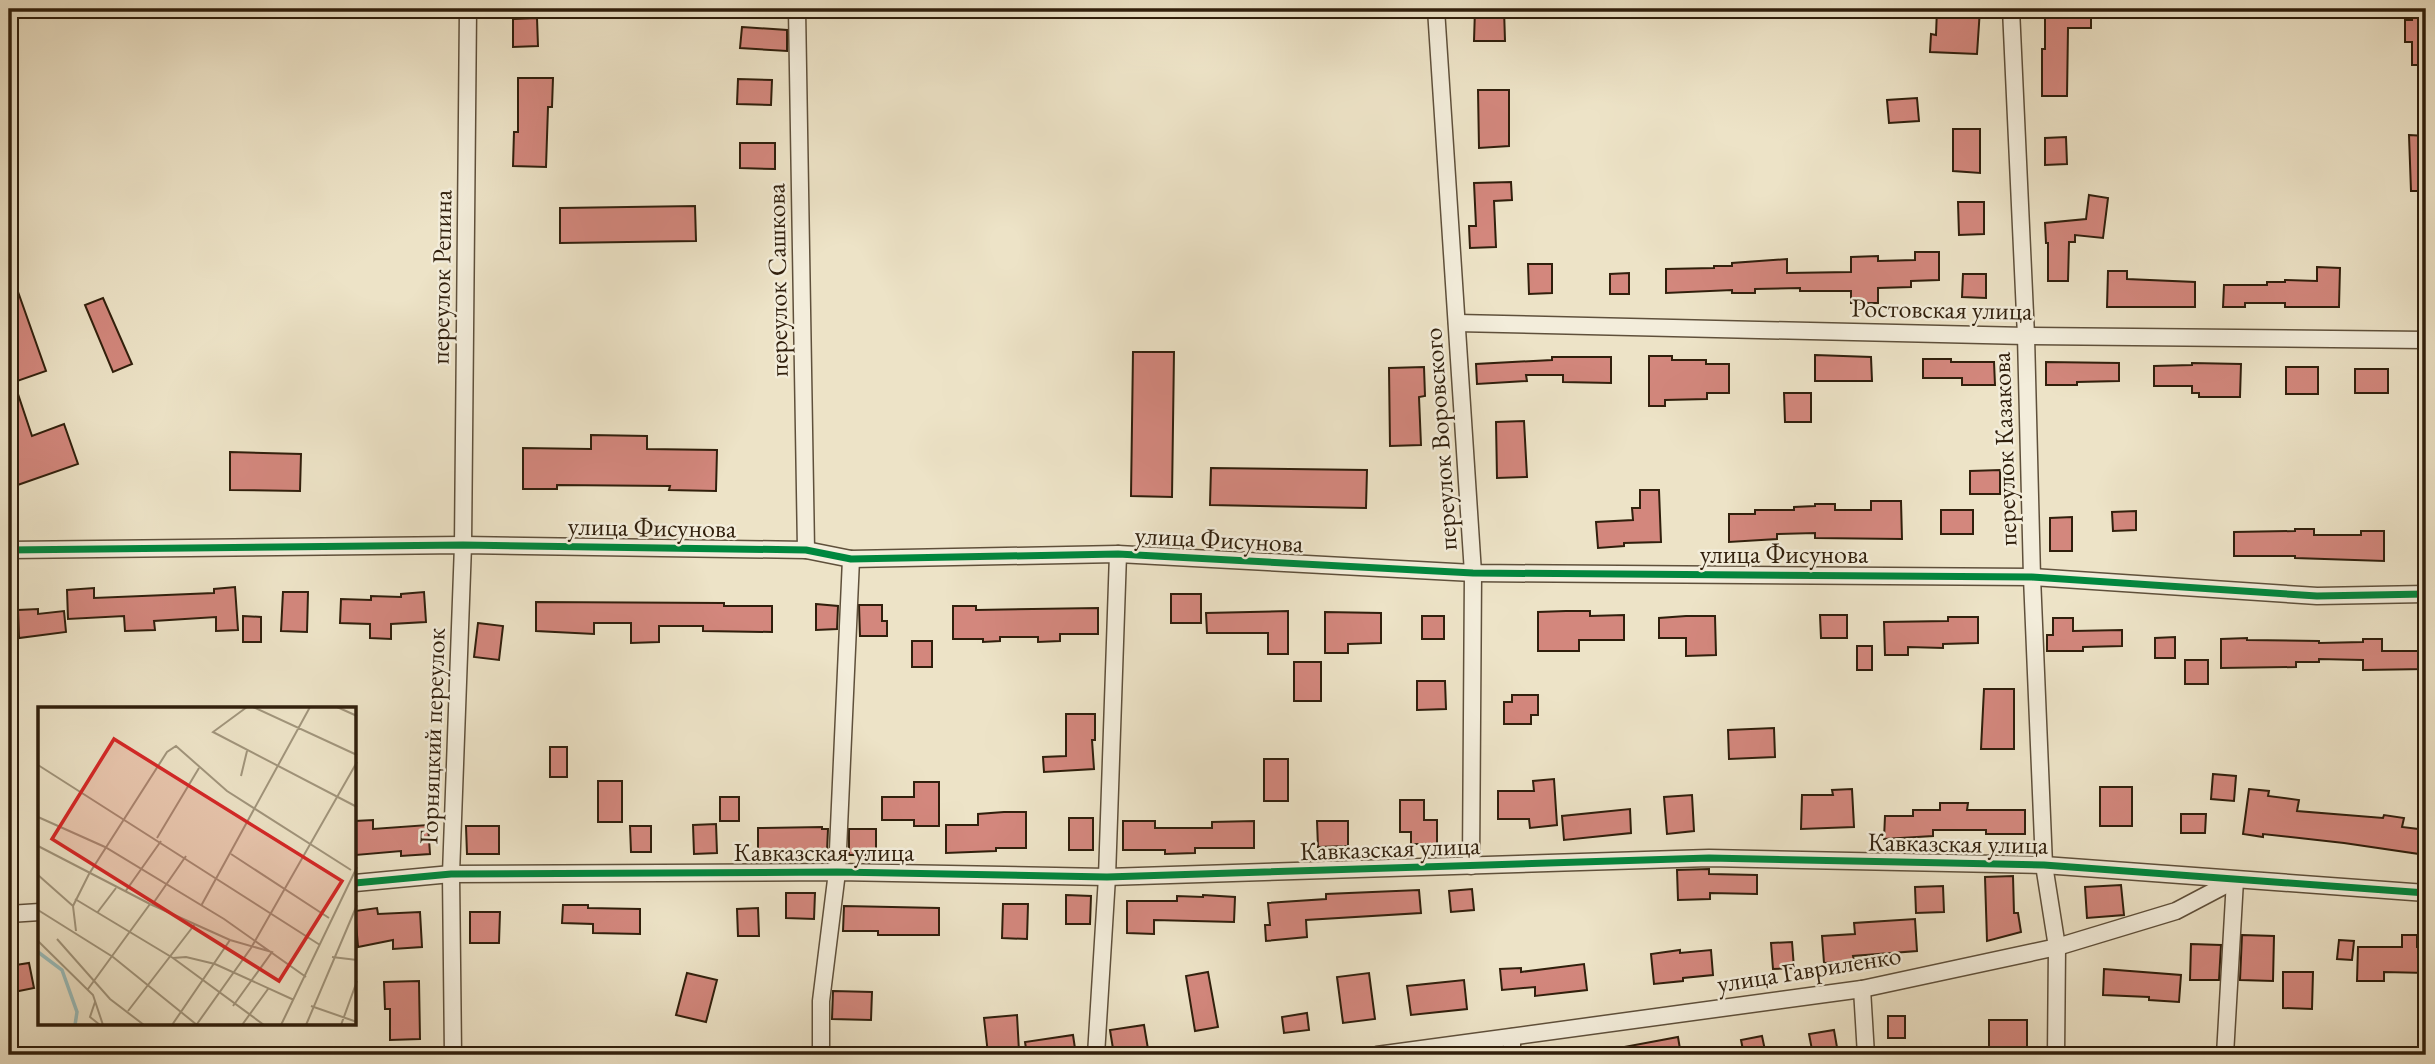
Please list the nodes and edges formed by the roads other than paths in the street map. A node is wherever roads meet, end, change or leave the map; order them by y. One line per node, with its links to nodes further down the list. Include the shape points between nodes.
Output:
1 (468, 9): 8 (street, переулок Репина)
2 (797, 9): 10 (street, переулок Сашкова)
3 (1436, 9): 5 (street, переулок Воровского)
4 (2011, 9): 6 (street, переулок Казакова)
5 (1457, 323): 6 (street, Ростовская улица); 13 (street, переулок Воровского)
6 (2026, 336): 7 (street, Ростовская улица); 14 (street, переулок Казакова)
7 (2426, 340)
8 (463, 545): 9 (street, улица Фисунова); 10 (street, улица Фисунова); 19 (street, Горняцкий переулок)
9 (9, 550)
10 (806, 550): 12 (street, улица Фисунова)
11 (1118, 554): 12 (street, улица Фисунова); 13 (street, улица Фисунова); 20 (street)
12 (852, 559): 18 (street)
13 (1473, 573): 14 (street, улица Фисунова); 17 (street, переулок Воровского)
14 (2032, 577): 15 (street, улица Фисунова, via 2317,596); 16 (street, переулок Казакова)
15 (2426, 594)
16 (2044, 865): 17 (street, Кавказская улица, via 1709,858); 21 (street, Кавказская улица); 26 (street, переулок Казакова)
17 (1471, 866): 20 (street, Кавказская улица)
18 (837, 872): 19 (street, Кавказская улица); 20 (street, Кавказская улица); 30 (street, via 821,1001)
19 (451, 874): 22 (street, Кавказская улица); 29 (street, Горняцкий переулок)
20 (1107, 877): 31 (street)
21 (2235, 880): 23 (street, Кавказская улица); 26 (street, улица Гавриленко, via 2176,911); 36 (street)
22 (357, 883)
23 (2426, 893)
24 (38, 912): 25 (street)
25 (9, 914)
26 (2057, 947): 27 (street, улица Гавриленко); 35 (street, переулок Казакова)
27 (1862, 989): 28 (street, улица Гавриленко); 34 (street)
28 (1512, 1037): 32 (street, улица Гавриленко); 33 (street)
29 (453, 1055)
30 (821, 1055)
31 (1096, 1055)
32 (1377, 1055)
33 (1512, 1055)
34 (1866, 1055)
35 (2056, 1055)
36 (2225, 1055)

